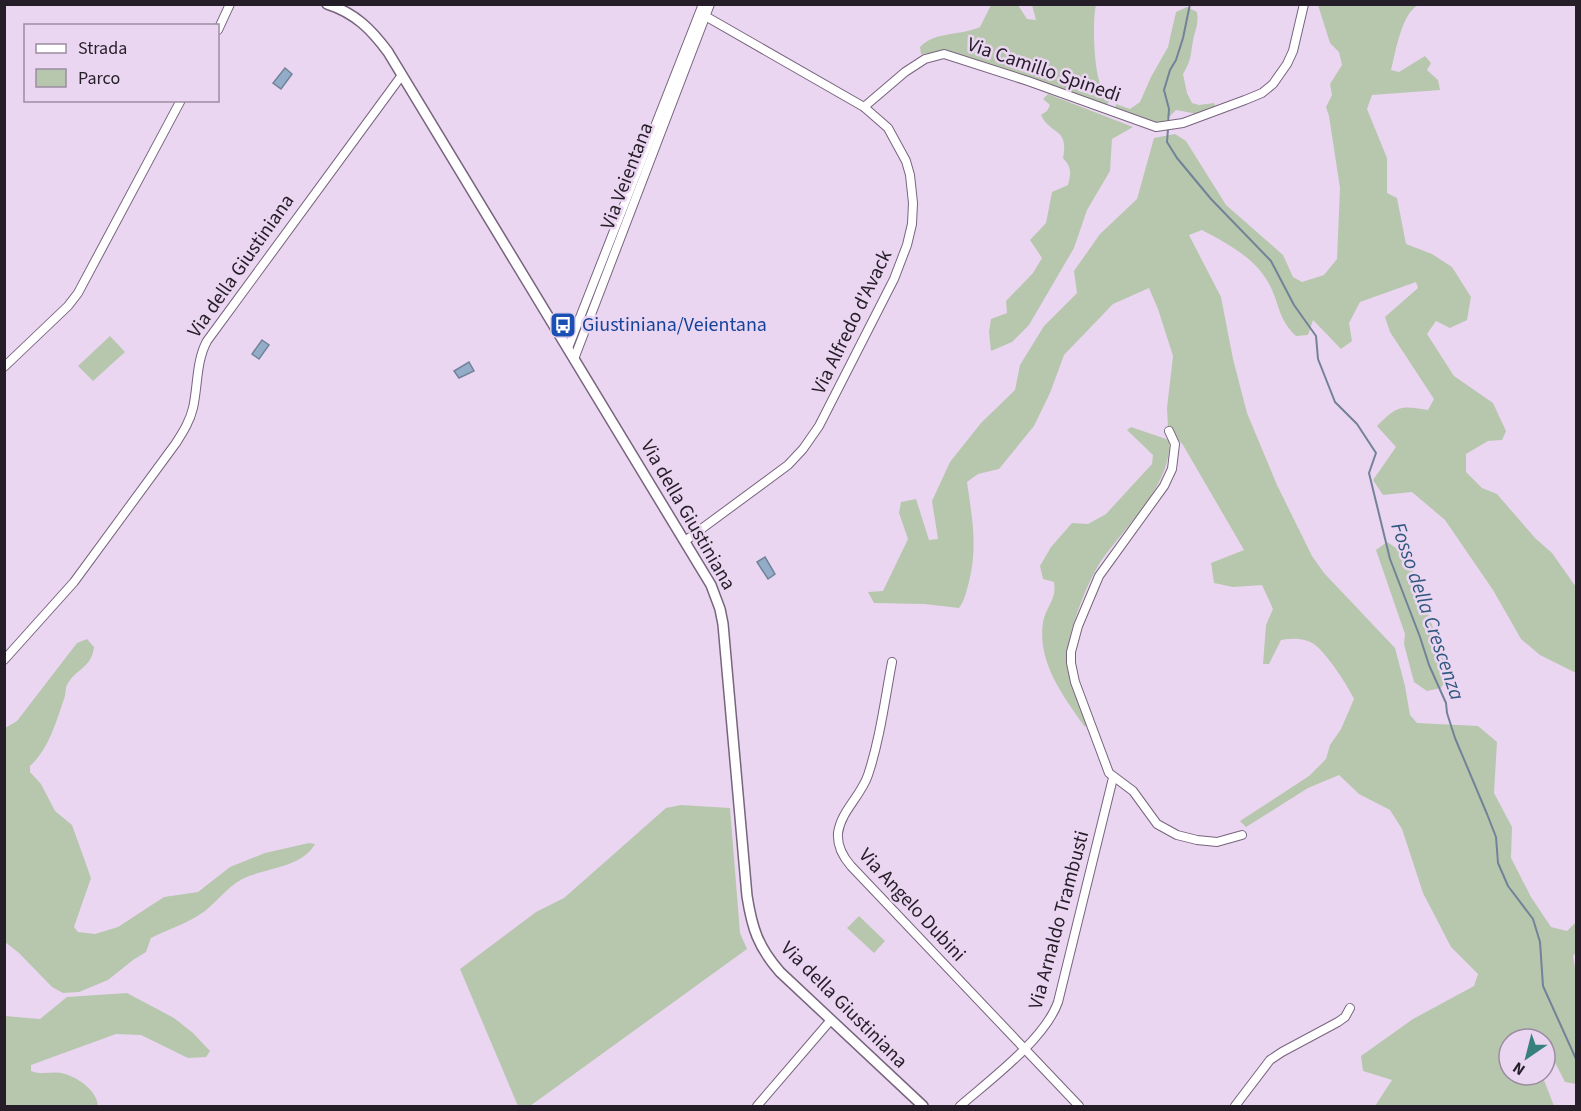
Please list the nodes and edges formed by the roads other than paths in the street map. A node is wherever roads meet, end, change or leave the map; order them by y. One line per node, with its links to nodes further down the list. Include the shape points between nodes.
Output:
1 (230, 4): 6 (street)
2 (327, 4): 7 (street, Via della Giustiniana, via 364,23)
3 (710, 4): 5 (street, Via Veientana)
4 (1304, 4): 9 (street, Via Camillo Spinedi, via 1293,51 1273,84 1262,93 1183,123 1156,128 944,54 934,55 904,72)
5 (703, 11): 9 (street, Via Alfredo d'Avack); 10 (street, Via Veientana); 11 (street, Via Veientana)
6 (219, 28)
7 (402, 75): 10 (street, Via della Giustiniana); 15 (street, Via della Giustiniana, via 207,341 192,411 176,443 74,582)
8 (180, 102): 12 (street, via 78,293)
9 (864, 107): 14 (street, Via Alfredo d'Avack, via 894,137 910,175 913,216 901,262 819,426 803,449 777,474)
10 (568, 348): 11 (street, Via della Giustiniana)
11 (574, 359): 14 (street, Via della Giustiniana)
12 (4, 367)
13 (1169, 431): 17 (street, via 1175,456 1168,479 1099,576 1071,652 1075,682)
14 (685, 541): 20 (street, Via della Giustiniana, via 711,585 722,616 747,896 754,931 771,961)
15 (4, 660)
16 (892, 662): 21 (street, Via Angelo Dubini, via 868,775 841,823 840,849 851,867)
17 (1113, 778): 18 (street, via 1133,791 1157,824 1170,832 1208,842); 21 (street, Via Arnaldo Trambusti, via 1058,1002 1050,1020)
18 (1242, 835)
19 (1350, 1008): 26 (street, via 1338,1022 1270,1060)
20 (830, 1021): 22 (street); 23 (street, Via della Giustiniana)
21 (1025, 1048): 24 (street, Via Arnaldo Trambusti); 25 (street, Via Angelo Dubini)
22 (757, 1107)
23 (923, 1107)
24 (960, 1107)
25 (1079, 1107)
26 (1235, 1107)

